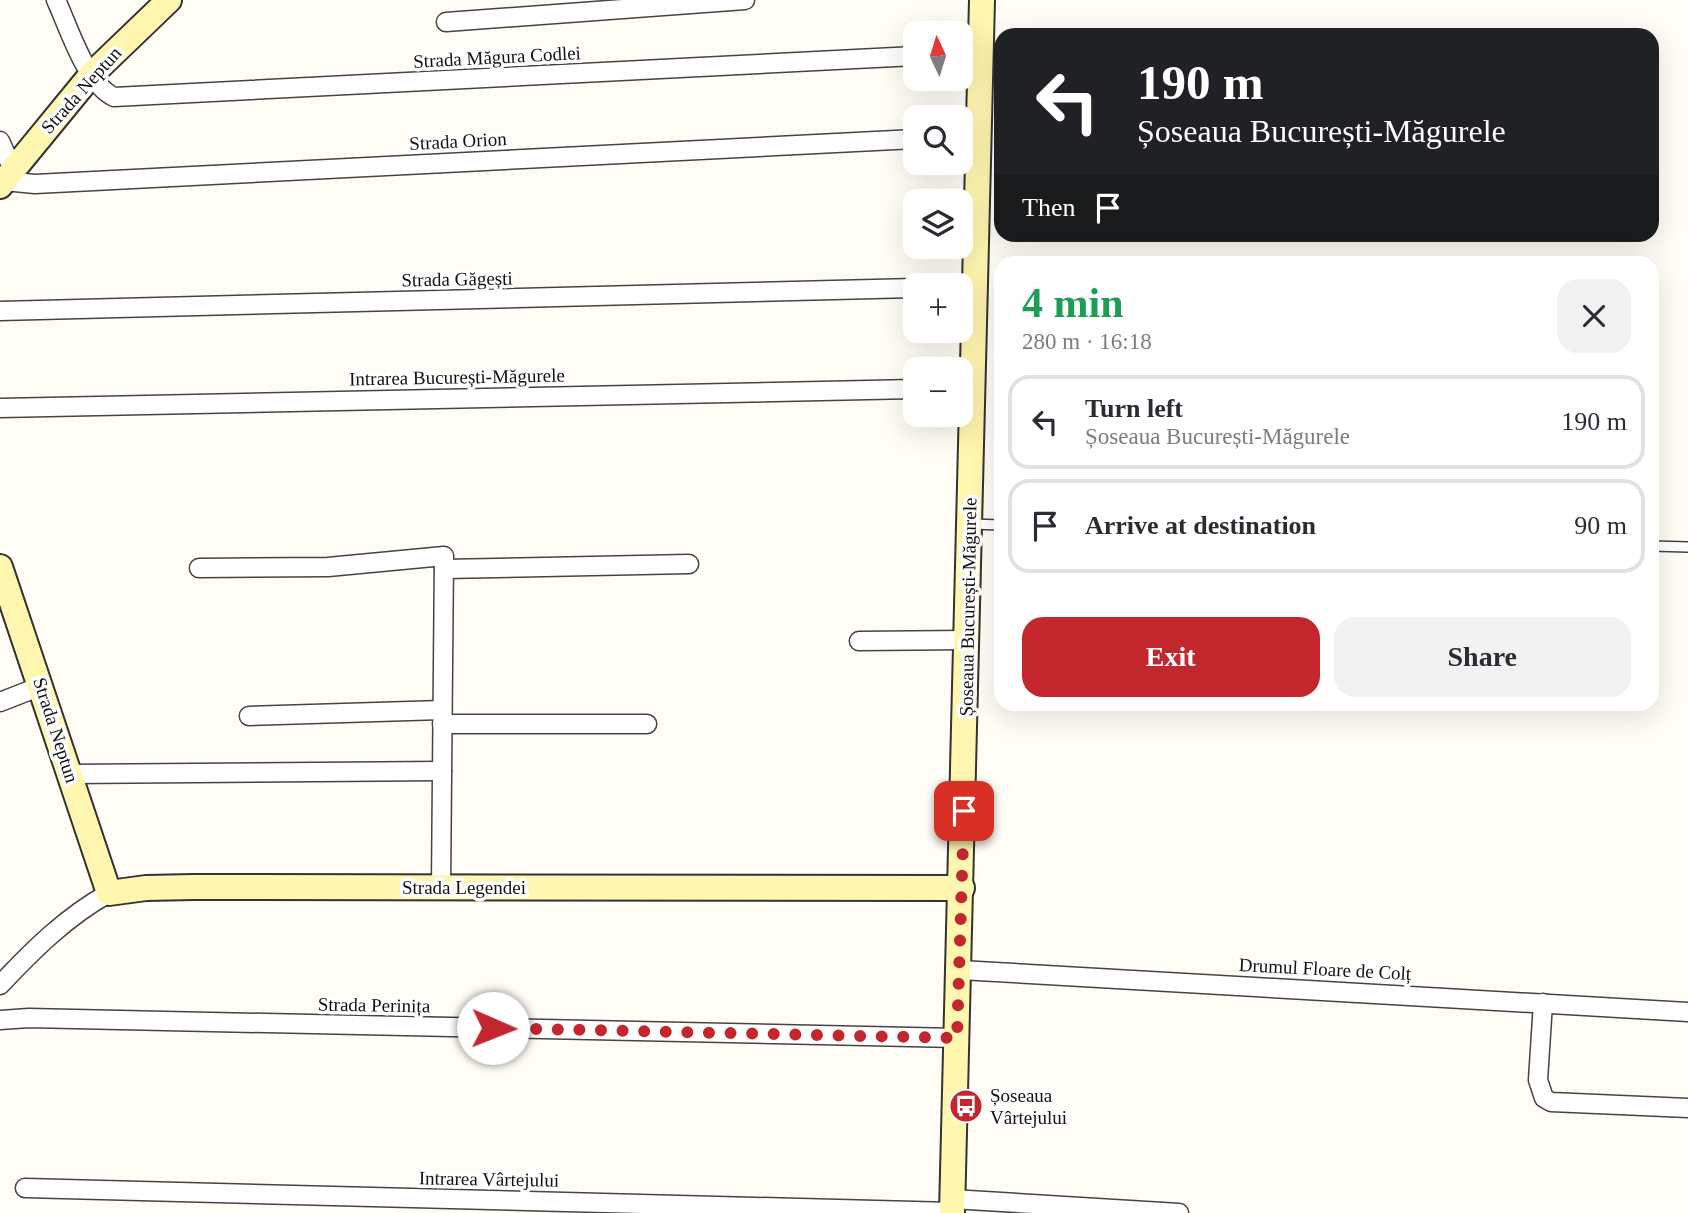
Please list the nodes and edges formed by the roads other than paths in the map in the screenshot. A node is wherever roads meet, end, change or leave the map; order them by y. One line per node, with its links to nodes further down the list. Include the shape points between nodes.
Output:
1 (56, 0): 8 (street)
2 (169, 0): 8 (street, Strada Neptun)
3 (745, 0): 5 (street)
4 (982, 0): 6 (street, Șoseaua București-Măgurele)
5 (446, 22)
6 (973, 43)
7 (903, 56): 8 (street, Strada Măgura Codlei, via 129,97 105,93)
8 (91, 75): 12 (street, Strada Neptun)
9 (903, 140): 12 (street, Strada Orion, via 44,183)
10 (0, 141): 12 (street)
11 (969, 175): 13 (street, Șoseaua București-Măgurele)
12 (6, 179)
13 (968, 273)
14 (903, 288): 15 (street, Strada Găgești)
15 (0, 312)
16 (903, 389): 17 (street, Intrarea București-Măgurele)
17 (0, 408)
18 (968, 427): 19 (street, Șoseaua București-Măgurele)
19 (970, 524): 20 (lane); 27 (street, Șoseaua București-Măgurele)
20 (994, 525)
21 (1659, 546): 22 (lane)
22 (1688, 547)
23 (444, 563): 24 (street); 26 (street); 32 (street)
24 (689, 564)
25 (0, 567): 29 (street, Strada Neptun)
26 (199, 568)
27 (967, 640): 28 (street); 37 (street, Șoseaua București-Măgurele)
28 (859, 641)
29 (41, 687): 30 (street); 35 (street, Strada Neptun)
30 (0, 702)
31 (249, 716): 32 (street)
32 (442, 717): 33 (street); 34 (street)
33 (647, 724)
34 (442, 771): 35 (street); 36 (street)
35 (70, 774): 38 (street, Strada Neptun)
36 (441, 887): 37 (street, Strada Legendei); 38 (street, Strada Legendei, via 171,887)
37 (962, 888): 39 (street, Șoseaua București-Măgurele)
38 (109, 893): 40 (street, Strada Legendei, via 63,924)
39 (960, 970): 41 (street, Drumul Floare de Colț); 44 (street, Șoseaua București-Măgurele)
40 (0, 985)
41 (1544, 1003): 42 (street, Drumul Floare de Colț); 45 (street, via 1538,1080 1544,1098 1551,1102)
42 (1688, 1012)
43 (0, 1020): 44 (street, Strada Perinița)
44 (957, 1038): 47 (street, Șoseaua București-Măgurele)
45 (1688, 1108)
46 (25, 1188): 47 (street, Intrarea Vârtejului)
47 (952, 1208): 48 (street, Intrarea Vârtejului)
48 (1178, 1213)

